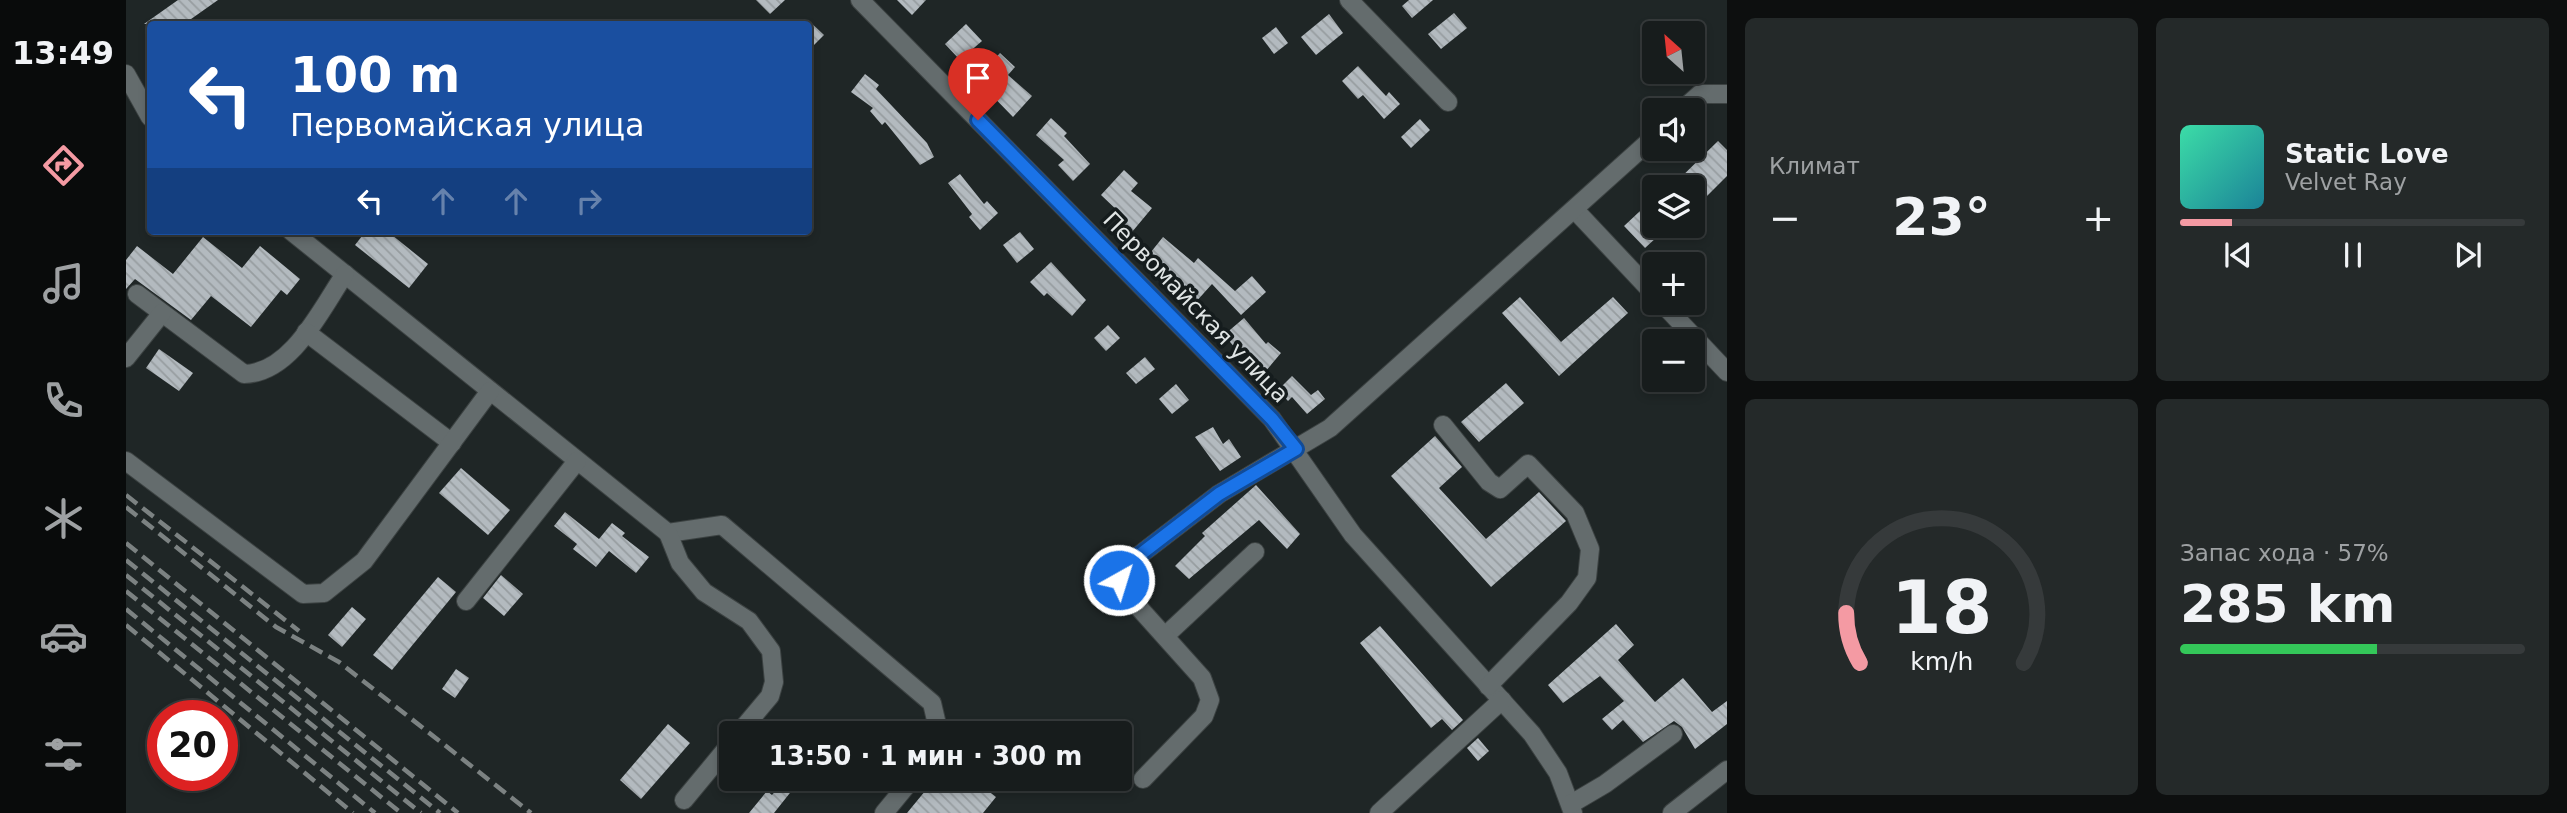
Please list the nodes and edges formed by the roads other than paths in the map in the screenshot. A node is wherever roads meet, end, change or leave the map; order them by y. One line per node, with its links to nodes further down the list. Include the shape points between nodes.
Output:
1 (860, 0): 22 (street, Первомайская улица, via 1272,419)
2 (1349, 0): 6 (street)
3 (126, 74): 7 (street)
4 (1727, 93): 5 (street)
5 (1696, 98)
6 (1448, 102)
7 (147, 112)
8 (1642, 147): 9 (street)
9 (1575, 210): 12 (street); 22 (street, via 1330,428)
10 (296, 235): 11 (street)
11 (345, 274): 16 (street); 19 (street)
12 (1642, 281)
13 (137, 294): 14 (street)
14 (162, 313): 16 (street, via 244,374 271,368); 17 (street)
15 (1673, 315): 18 (street)
16 (306, 331): 21 (street)
17 (126, 358)
18 (1727, 372)
19 (490, 391): 21 (street); 24 (street)
20 (1443, 425): 29 (street, via 1489,482 1500,489 1528,464 1575,513 1590,549 1587,578 1569,603)
21 (452, 443): 23 (street, via 364,561 324,593 303,594)
22 (1296, 449): 28 (street, via 1219,494 1124,567 1119,580 1124,591); 29 (street, Первомайская улица, via 1353,535)
23 (126, 461)
24 (577, 461): 25 (street); 27 (street)
25 (668, 533): 31 (street, via 680,563 704,592 749,621 771,651 774,682 770,696); 32 (street, via 722,525 932,703)
26 (1255, 552): 28 (street)
27 (466, 601)
28 (1166, 636): 36 (street, via 1202,678 1210,700 1204,716)
29 (1488, 686): 30 (street, Первомайская улица)
30 (1502, 700): 39 (street, Первомайская улица, via 1558,773); 41 (street)
31 (749, 721)
32 (936, 721)
33 (1673, 734): 39 (street)
34 (719, 758): 38 (street)
35 (1727, 770): 42 (street)
36 (1143, 779)
37 (902, 791): 40 (street)
38 (684, 800)
39 (1572, 808)
40 (884, 813)
41 (1379, 813)
42 (1672, 813)

